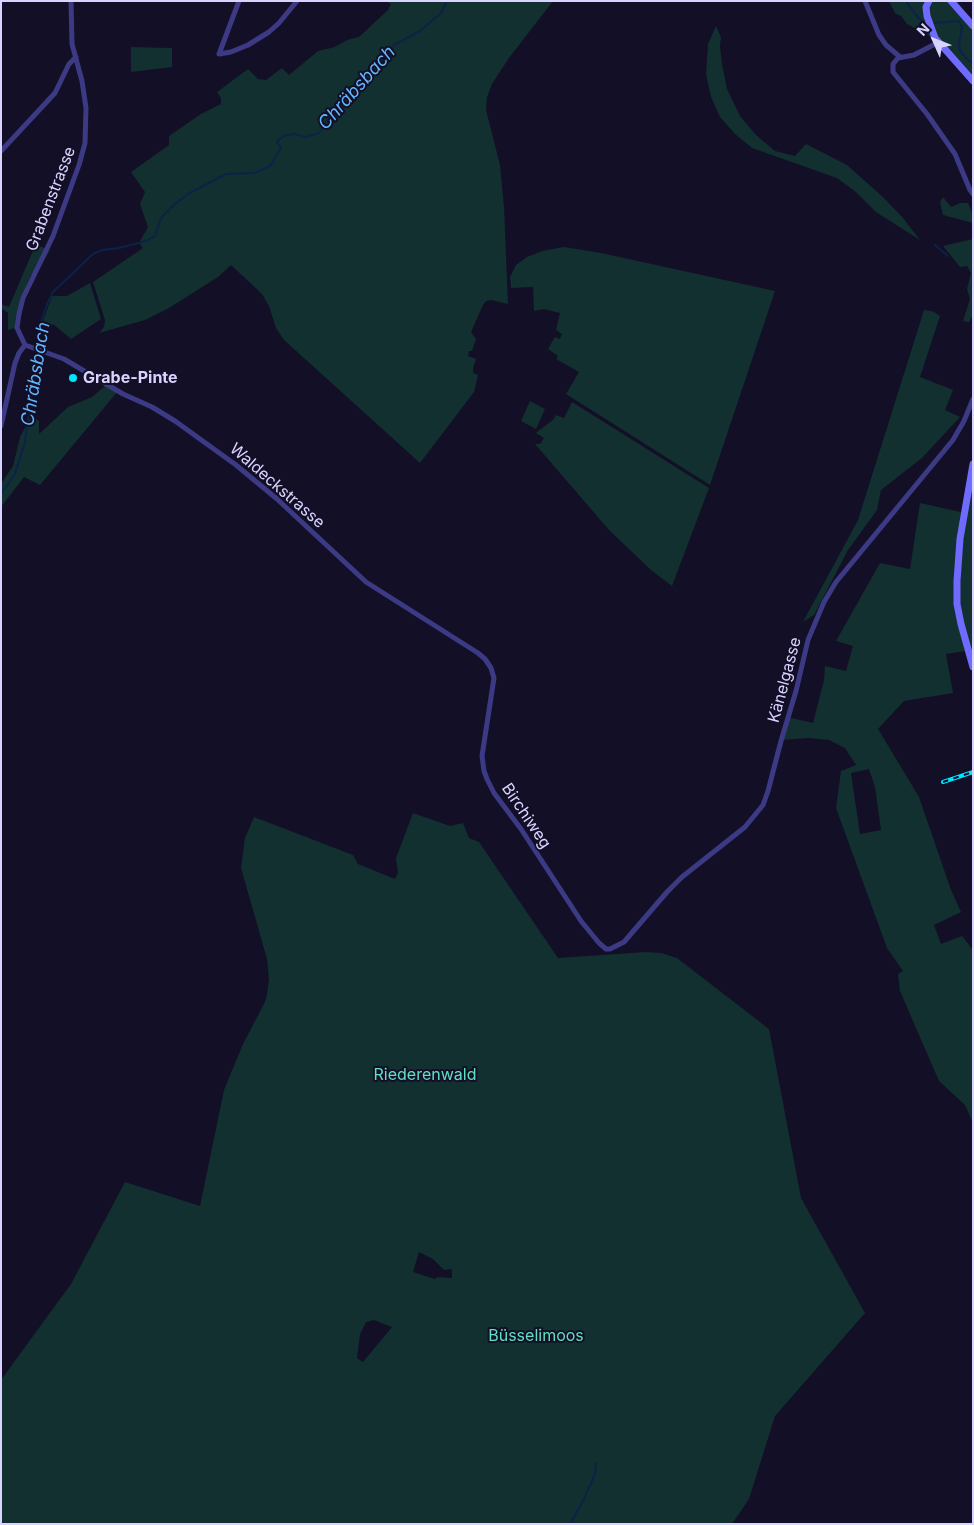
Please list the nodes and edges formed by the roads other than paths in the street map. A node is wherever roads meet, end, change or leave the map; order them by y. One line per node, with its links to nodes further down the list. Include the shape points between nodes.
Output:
1 (71, 1): 10 (street, Grabenstrasse, via 72,44)
2 (239, 1): 3 (street, via 219,54 259,39 279,23)
3 (297, 1)
4 (865, 1): 9 (street, via 879,35)
5 (929, 1): 8 (street, via 926,10 929,24)
6 (951, 1): 7 (street)
7 (973, 26)
8 (939, 42): 9 (street, via 914,55); 11 (street)
9 (900, 56): 13 (street, via 893,64 894,75 955,154)
10 (76, 57): 12 (street, via 69,64 55,93); 14 (street, Grabenstrasse, via 86,108 85,143 53,236 18,314 17,328)
11 (973, 81)
12 (1, 151)
13 (973, 194)
14 (25, 345): 16 (street, via 15,363); 19 (street, Waldeckstrasse, via 64,359 152,407 214,448 277,499 366,582 478,653)
15 (973, 399): 20 (street, Känelgasse, via 953,440 836,582 824,602 808,640 763,805 745,827 667,892 624,942)
16 (1, 426)
17 (973, 464): 18 (street, via 960,539 957,581 960,624)
18 (973, 667)
19 (493, 673): 20 (street, Birchiweg, via 482,756 487,779 581,921 599,943)
20 (610, 949)

